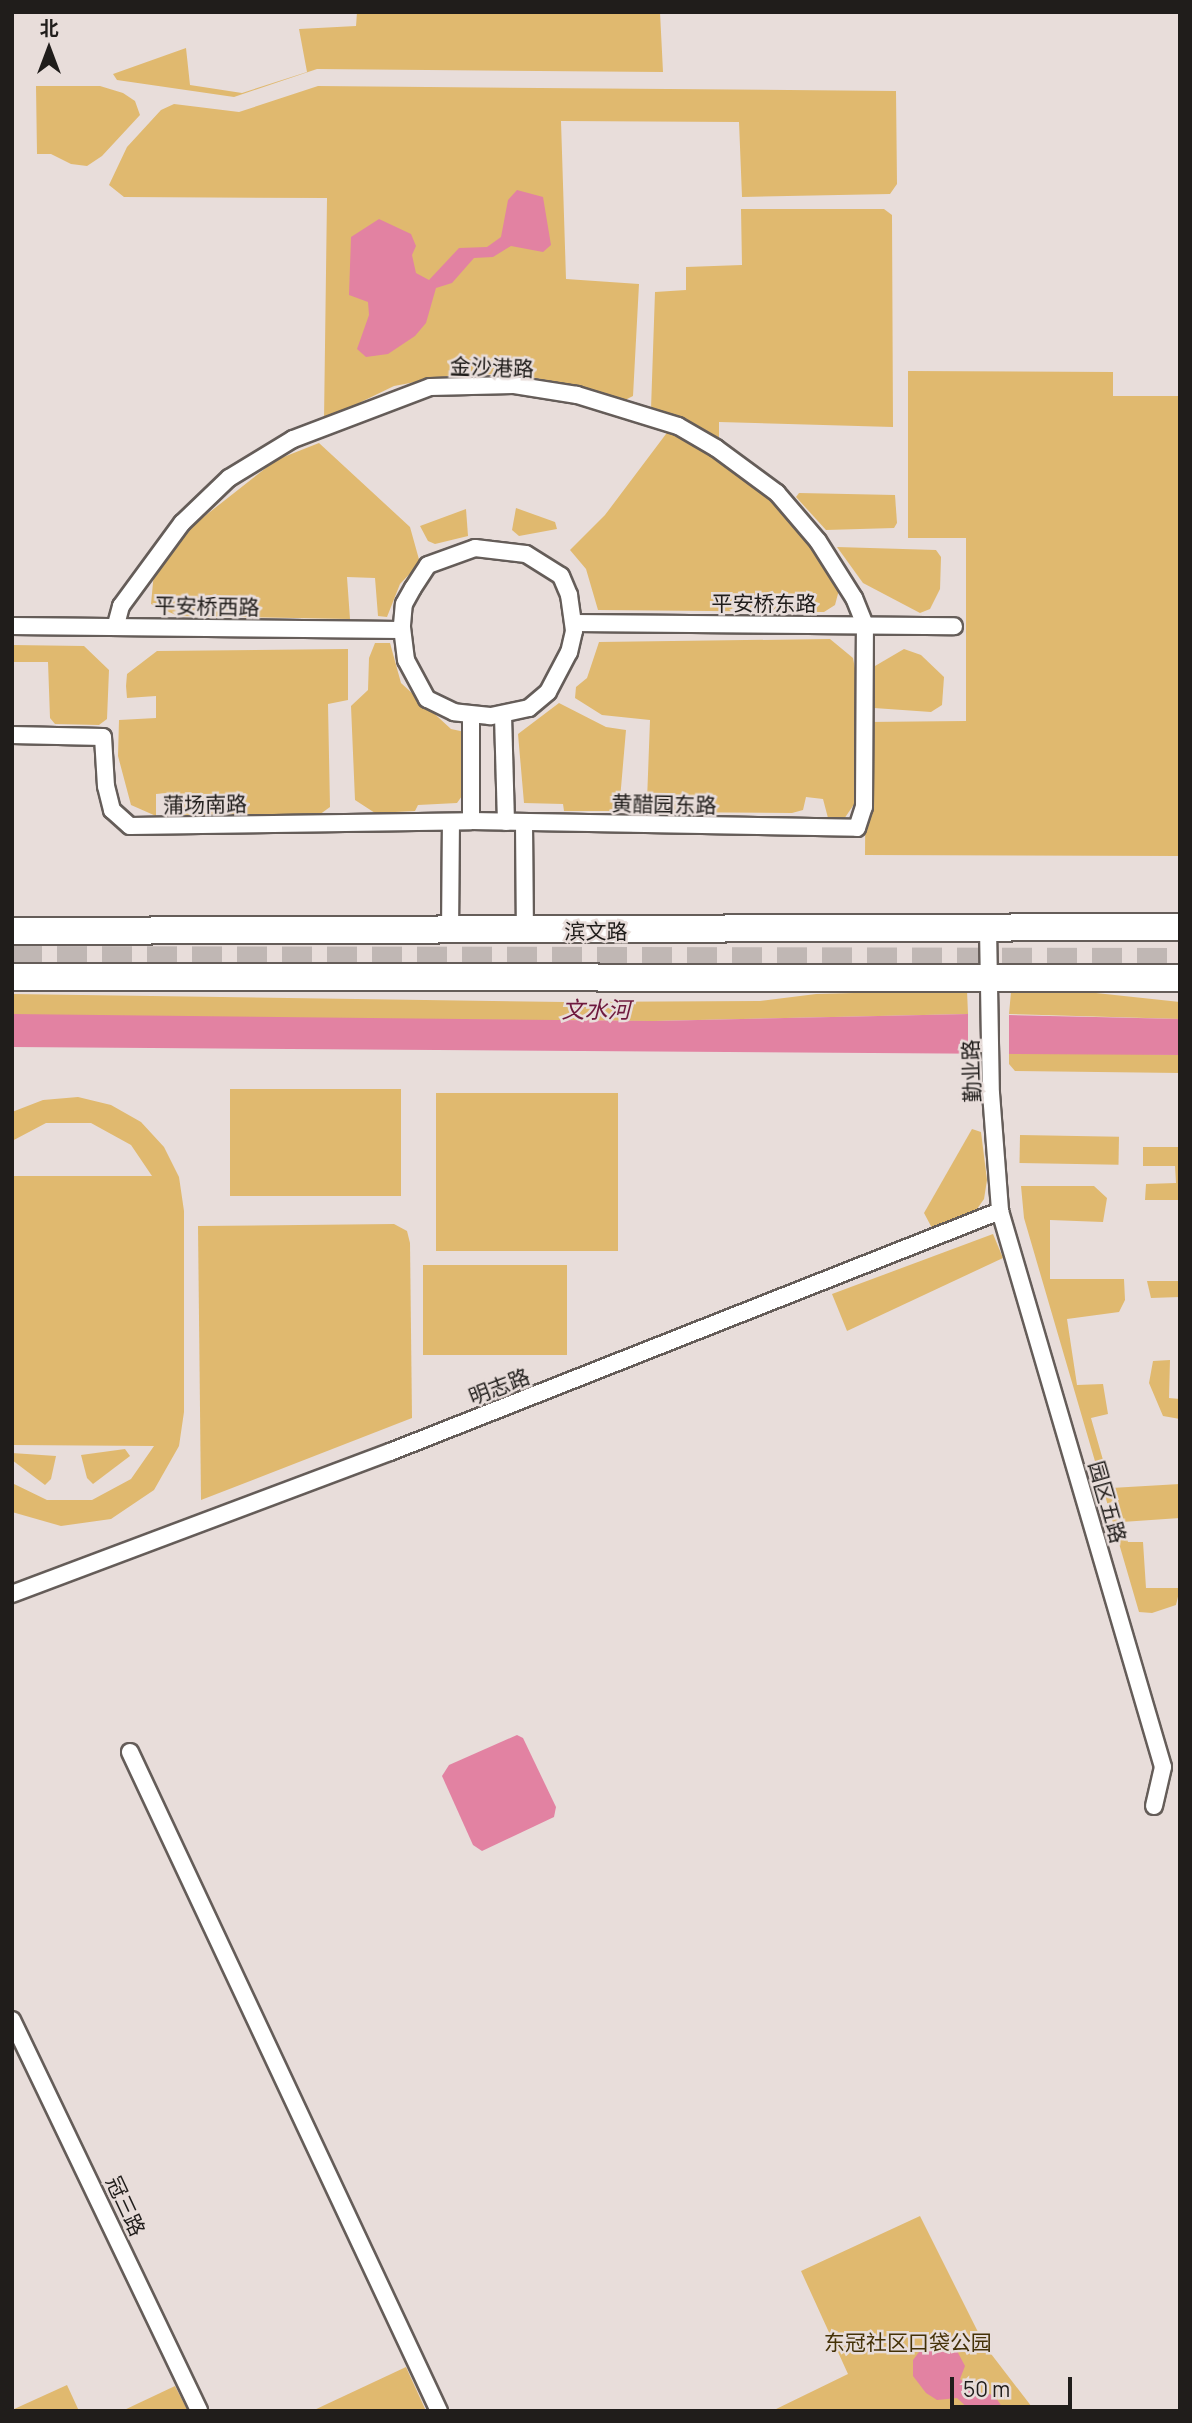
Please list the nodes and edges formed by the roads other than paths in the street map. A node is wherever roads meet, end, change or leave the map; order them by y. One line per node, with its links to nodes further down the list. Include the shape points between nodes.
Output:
1 (574, 623): 4 (street, 平安桥东路); 6 (street, via 561,576 513,550 475,548 428,565 404,604); 8 (street, via 560,675 548,692 529,708)
2 (12, 625): 3 (street, 平安桥西路)
3 (116, 625): 4 (street, 金沙港路, via 121,606 181,523 229,478 293,439 430,387 509,385 577,395 656,419 716,448 777,493 808,527 854,598); 6 (street, 平安桥西路)
4 (865, 625): 5 (street, 平安桥东路); 13 (street, 黄醋园东路, via 864,807 857,828)
5 (954, 626)
6 (401, 630): 7 (street, via 406,660 426,699)
7 (471, 715): 8 (street); 10 (street)
8 (502, 715): 12 (street)
9 (12, 735): 11 (street, 蒲场南路, via 103,737 112,810 130,826)
10 (471, 821): 11 (street, 蒲场南路); 12 (street, 黄醋园东路)
11 (451, 822): 18 (street)
12 (506, 822): 13 (street, 黄醋园东路)
13 (524, 822): 17 (street)
14 (1180, 927): 15 (main road, 滨文路)
15 (988, 928): 17 (main road, 滨文路); 21 (street, 勤业路)
16 (12, 931): 18 (main road, 滨文路)
17 (525, 932): 18 (main road, 滨文路)
18 (450, 933)
19 (12, 977): 21 (main road)
20 (1180, 978): 21 (main road)
21 (989, 988): 22 (street, 勤业路)
22 (1000, 1211): 23 (street, 明志路, via 399,1448); 25 (street, 园区五路, via 1163,1767)
23 (12, 1594)
24 (130, 1752): 28 (street)
25 (1154, 1806)
26 (12, 2020): 27 (street, 冠三路)
27 (199, 2411)
28 (439, 2411)

